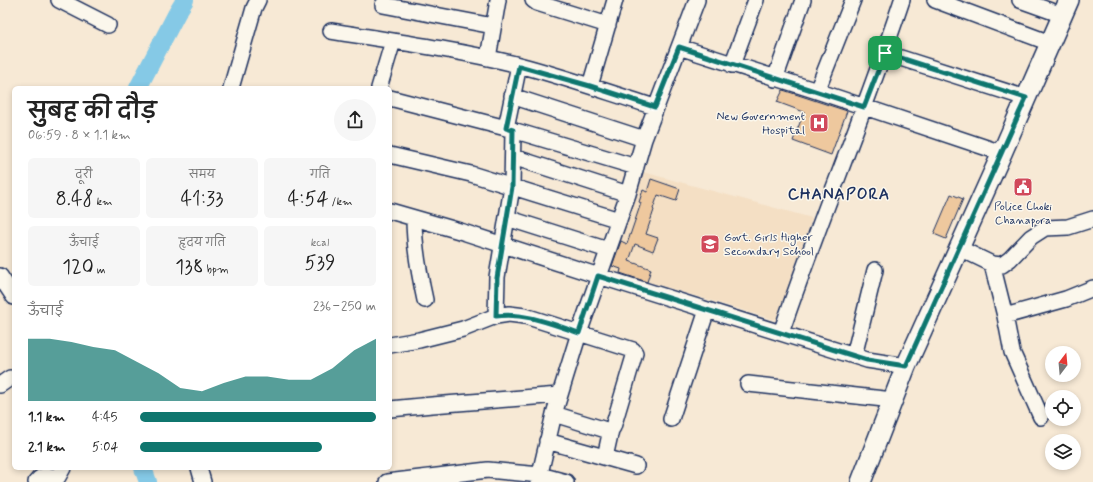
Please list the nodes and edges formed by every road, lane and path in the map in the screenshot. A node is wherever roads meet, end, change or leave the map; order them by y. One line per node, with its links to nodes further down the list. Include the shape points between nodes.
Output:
1 (59, 0): 16 (street)
2 (258, 0): 28 (street)
3 (498, 0): 18 (street)
4 (533, 0): 14 (street, via 537,3)
5 (615, 0): 17 (street)
6 (697, 0): 22 (street)
7 (756, 0): 25 (street)
8 (803, 0): 27 (street)
9 (853, 0): 31 (street)
10 (902, 0): 23 (street)
11 (935, 0): 21 (street)
12 (1020, 0): 15 (street)
13 (383, 5): 18 (street)
14 (562, 5): 17 (street)
15 (1066, 7): 21 (main road)
16 (108, 24)
17 (608, 25): 30 (street)
18 (493, 26): 24 (street)
19 (331, 31): 20 (street)
20 (393, 41): 24 (street); 29 (street)
21 (1050, 44): 33 (main road)
22 (679, 47): 25 (street); 35 (street)
23 (885, 53): 33 (street); 36 (street)
24 (488, 58): 26 (street)
25 (732, 65): 27 (street)
26 (519, 66): 30 (street); 32 (street)
27 (775, 79): 31 (street)
28 (232, 86)
29 (380, 86)
30 (590, 86): 35 (street)
31 (817, 91): 36 (street)
32 (512, 96): 37 (street); 38 (street)
33 (1026, 98): 39 (main road)
34 (392, 99): 37 (street)
35 (655, 107): 38 (street)
36 (864, 107): 39 (street); 64 (street)
37 (510, 129): 41 (street); 42 (street)
38 (644, 138): 42 (street)
39 (1002, 153): 51 (main road)
40 (392, 155): 43 (street, via 471,174)
41 (513, 157): 43 (street); 44 (street)
42 (636, 167): 44 (street)
43 (512, 187): 47 (street); 49 (street)
44 (628, 194): 49 (street)
45 (392, 212): 46 (street)
46 (414, 218): 50 (street); 59 (street, via 414,243)
47 (507, 218): 50 (street); 52 (street)
48 (1093, 219): 53 (street, via 1068,227 1045,228 1031,237 1006,263)
49 (618, 220): 52 (street)
50 (501, 244): 56 (street); 61 (street)
51 (959, 248): 53 (street); 67 (main road)
52 (608, 250): 56 (street)
53 (992, 264): 62 (street)
54 (876, 270): 66 (street)
55 (0, 276): 58 (street)
56 (598, 276): 60 (street); 63 (street)
57 (1093, 288): 62 (street, via 1060,301)
58 (12, 294)
59 (425, 300)
60 (707, 310): 64 (street); 74 (street)
61 (496, 316): 63 (street, via 525,316); 65 (street, via 463,329)
62 (1005, 316): 73 (street, via 1012,352)
63 (579, 333): 69 (street); 75 (street, via 633,350 635,353)
64 (780, 333): 66 (street)
65 (392, 345)
66 (854, 356): 67 (street)
67 (906, 366): 70 (main road)
68 (748, 384): 70 (street)
69 (559, 395): 71 (street); 72 (street)
70 (893, 400): 87 (main road)
71 (392, 410)
72 (554, 414): 75 (street); 76 (street)
73 (1041, 416)
74 (671, 419)
75 (611, 430): 77 (street)
76 (547, 441): 77 (street); 81 (street)
77 (605, 457): 78 (street)
78 (636, 466)
79 (62, 470): 82 (street)
80 (200, 470): 84 (street)
81 (539, 478): 85 (street, via 488,470); 86 (street)
82 (54, 481): 83 (street, via 50,476 44,475)
83 (36, 482)
84 (203, 482)
85 (387, 482)
86 (566, 482)
87 (861, 482)

